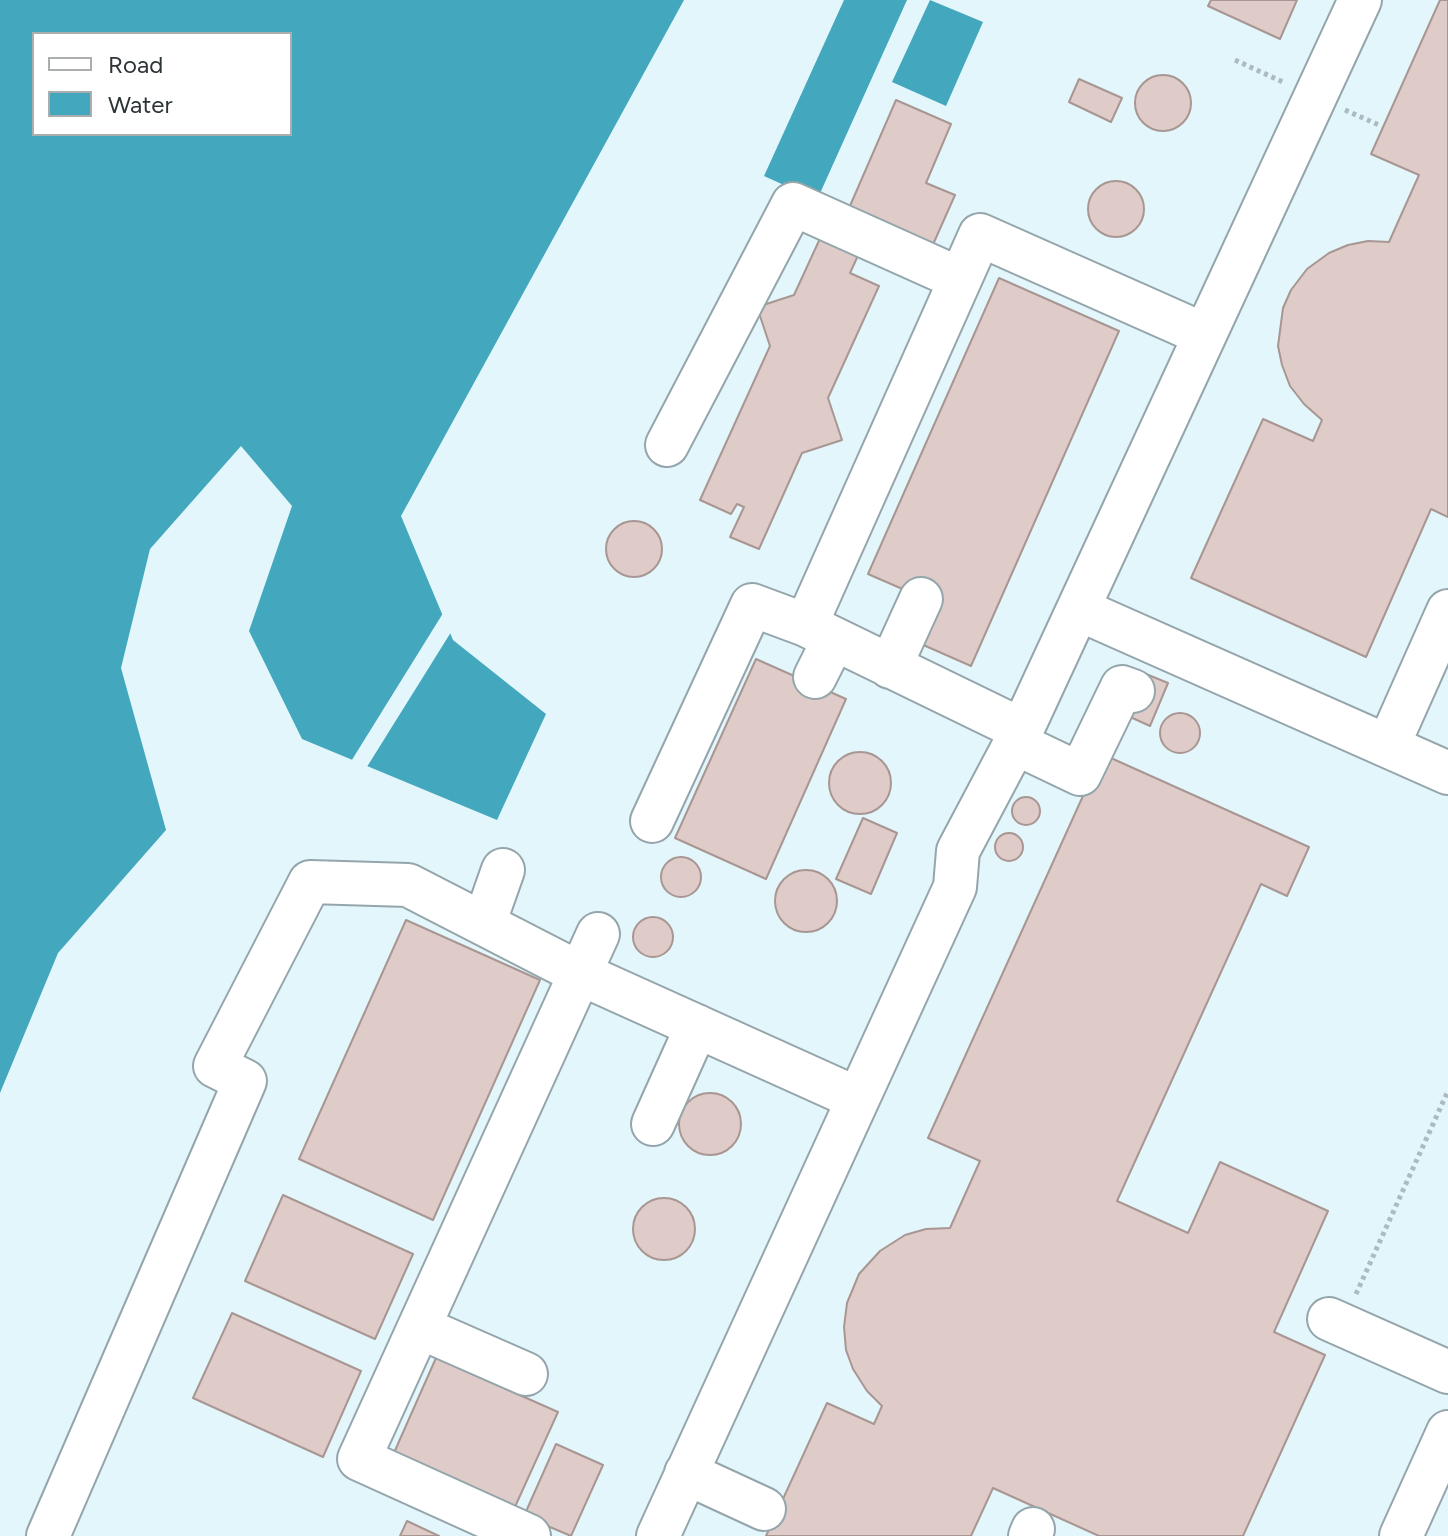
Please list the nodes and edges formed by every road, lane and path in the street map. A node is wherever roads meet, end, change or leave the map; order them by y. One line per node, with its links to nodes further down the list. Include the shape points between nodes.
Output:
1 (1360, 0): 3 (lane)
2 (960, 279): 3 (lane, via 980,235); 4 (lane, via 793,204); 8 (lane)
3 (1203, 334): 6 (lane)
4 (667, 445)
5 (921, 599): 9 (lane)
6 (1078, 609): 12 (lane); 13 (lane)
7 (1448, 611): 13 (lane)
8 (820, 632): 9 (lane); 10 (lane); 15 (lane, via 752,605 692,760)
9 (890, 667): 12 (lane)
10 (815, 677)
11 (1133, 691): 12 (lane, via 1122,687 1080,774)
12 (1018, 737): 22 (lane, via 958,851 955,887)
13 (1388, 746): 14 (lane)
14 (1448, 773)
15 (652, 821)
16 (503, 870): 17 (lane)
17 (484, 924): 19 (lane); 31 (lane, via 408,885 310,882 215,1066 245,1081)
18 (598, 934): 19 (lane)
19 (581, 974): 20 (lane); 25 (lane)
20 (697, 1026): 22 (lane); 23 (lane)
21 (1448, 1091): 24 (path)
22 (856, 1098): 29 (lane)
23 (653, 1124)
24 (1336, 1322): 26 (lane)
25 (419, 1327): 27 (lane); 32 (lane, via 359,1459)
26 (1448, 1372)
27 (526, 1374)
28 (1448, 1432): 34 (lane)
29 (686, 1473): 30 (lane); 33 (lane)
30 (764, 1509)
31 (48, 1536)
32 (529, 1536)
33 (658, 1536)
34 (1401, 1536)

